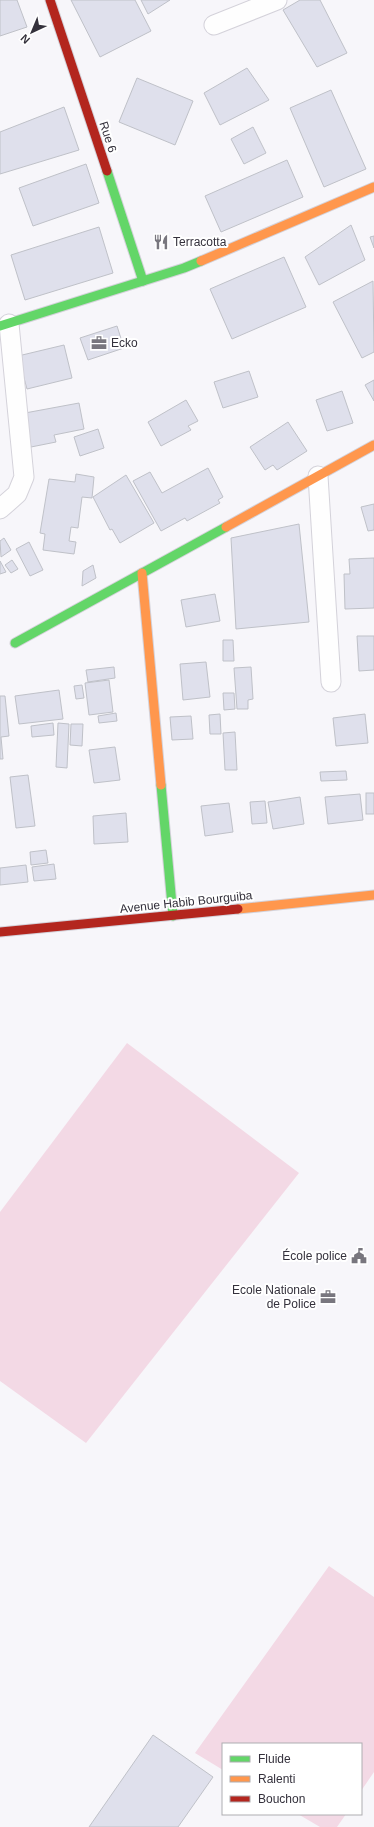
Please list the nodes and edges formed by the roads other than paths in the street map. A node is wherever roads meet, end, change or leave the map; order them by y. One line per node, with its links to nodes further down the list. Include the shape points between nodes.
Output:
1 (50, 0): 5 (street, Rue 6)
2 (277, 0): 3 (street)
3 (214, 25)
4 (374, 187): 5 (street, via 184,268)
5 (143, 281): 6 (street)
6 (5, 325): 9 (street, via 24,477 17,494)
7 (374, 445): 8 (street)
8 (318, 476): 10 (street); 12 (street)
9 (0, 509)
10 (142, 573): 11 (street); 14 (street)
11 (16, 643)
12 (331, 682)
13 (374, 895): 14 (street, Avenue Habib Bourguiba)
14 (173, 916): 15 (street, Avenue Habib Bourguiba)
15 (0, 932)

